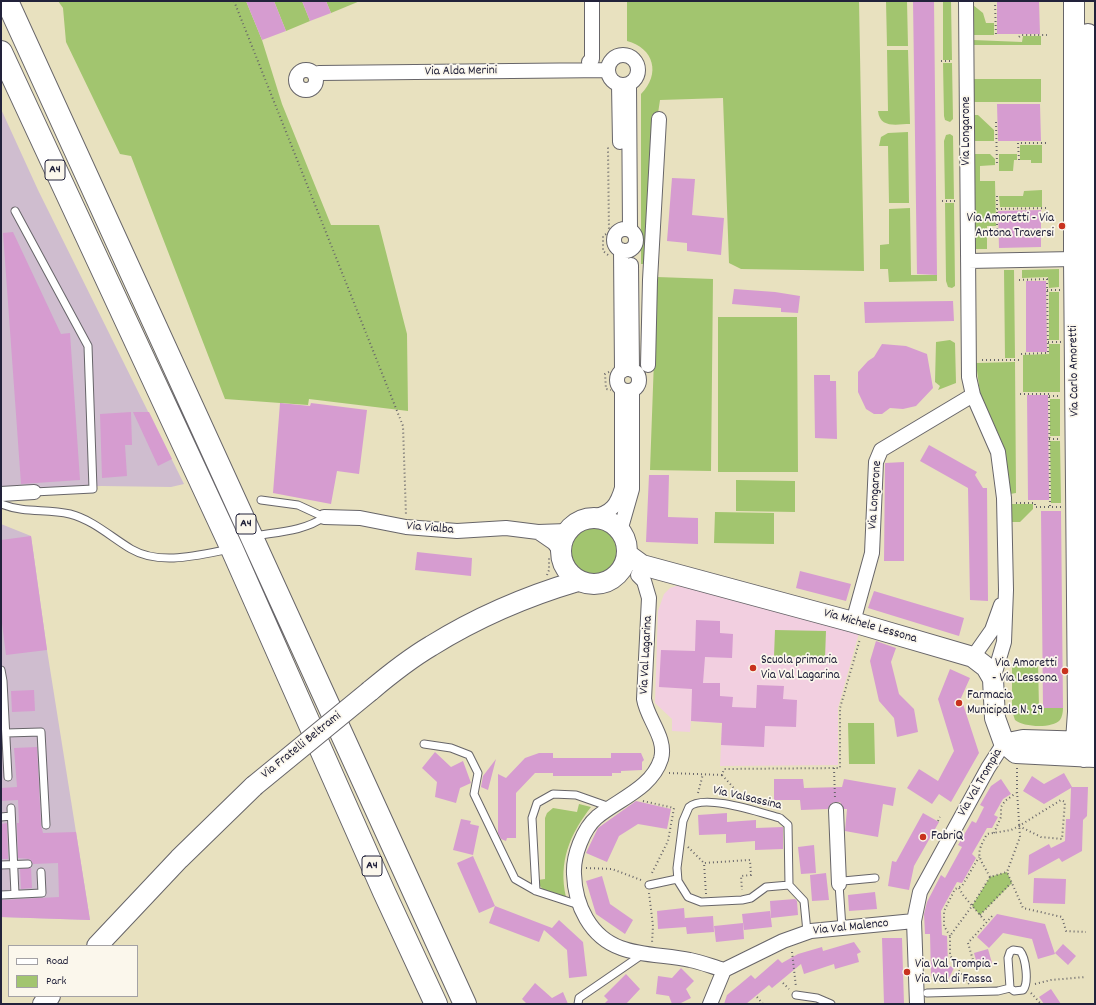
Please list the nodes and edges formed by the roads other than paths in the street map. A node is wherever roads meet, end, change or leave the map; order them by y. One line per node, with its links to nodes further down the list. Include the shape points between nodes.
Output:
1 (7, 1): 36 (highway, A4)
2 (592, 1): 7 (street)
3 (966, 1): 17 (street, Via Longarone)
4 (1074, 1): 16 (street, Via Carlo Amoretti)
5 (1087, 1): 8 (street, Via Carlo Amoretti)
6 (1, 52): 37 (highway, A4)
7 (590, 62)
8 (1092, 69): 12 (street, Via Carlo Amoretti)
9 (608, 70): 10 (street, Via Alda Merini, via 319,73); 11 (street, via 611,79); 11 (street, via 611,61 618,56 631,57 637,64 638,72 634,80)
10 (315, 76)
11 (624, 84): 15 (street, via 626,229 618,231 614,238 616,245)
12 (1092, 91): 20 (street, Via Carlo Amoretti)
13 (659, 119): 19 (street)
14 (16, 211): 27 (lane, via 88,346 93,489)
15 (626, 250): 18 (street); 22 (street)
16 (1074, 259): 17 (street); 23 (street, Via Carlo Amoretti)
17 (968, 261): 26 (street, Via Longarone, via 969,376)
18 (631, 280): 19 (street); 22 (street)
19 (650, 280): 21 (street)
20 (1093, 361): 23 (street); 24 (street, Via Carlo Amoretti)
21 (648, 365)
22 (627, 370): 25 (street, via 618,375 617,381 618,386); 25 (street, via 637,373 639,380 637,387)
23 (1075, 374): 24 (street); 55 (street, Via Carlo Amoretti, via 1078,712)
24 (1094, 387): 46 (street, Via Carlo Amoretti)
25 (627, 391): 31 (street, via 622,488 618,503 603,515); 35 (street, via 632,489)
26 (973, 395): 45 (street, Via Longarone, via 998,452 1004,503); 47 (street, Via Longarone, via 881,450 876,462 872,553)
27 (34, 492): 28 (street)
28 (1, 494)
29 (261, 500): 32 (lane, via 298,505)
30 (1, 504): 37 (lane, via 15,510 70,514 89,521 132,550 150,556 191,556)
31 (590, 514): 33 (street, via 574,524); 35 (street, via 614,525)
32 (324, 517): 34 (street, Via Vialba, via 360,518 406,527 457,531 506,528); 36 (lane, via 297,529)
33 (566, 525): 34 (street, Via Vialba); 39 (street)
34 (538, 532): 39 (street, Via Vialba, via 554,544)
35 (621, 533): 38 (street)
36 (252, 537): 86 (highway, A4)
37 (232, 549): 85 (highway, A4)
38 (627, 554): 40 (street, Via Michele Lessona, via 640,564); 42 (street, via 624,564)
39 (557, 557): 43 (street); 44 (street, Via Fratelli Beltrami, via 557,578)
40 (673, 574): 41 (street, Via Michele Lessona); 47 (street, Via Michele Lessona)
41 (638, 575): 42 (street, Via Michele Lessona); 58 (street, Via Val Lagarina, via 644,581 649,598 644,699 662,746 661,759 648,782)
42 (612, 577): 43 (street, via 598,584)
43 (578, 581): 44 (street, Via Fratelli Beltrami)
44 (541, 587): 79 (street, Via Fratelli Beltrami, bridge, via 430,646 370,691 254,786 179,859)
45 (1006, 590): 48 (street, Via Longarone, via 992,630); 50 (street, Via Longarone, via 1004,642)
46 (1095, 618): 55 (street, Via Carlo Amoretti)
47 (857, 627): 48 (street, Via Michele Lessona)
48 (973, 656): 50 (street, Via Michele Lessona, via 986,667)
49 (1, 670): 51 (lane)
50 (994, 679): 53 (street, via 995,718)
51 (2, 681): 52 (lane)
52 (6, 734): 56 (lane); 62 (lane, via 42,732)
53 (1004, 743): 55 (street, via 1023,740); 76 (street, Via Val Trompia, via 920,892)
54 (424, 744): 72 (lane, via 451,748 469,755 478,773 474,794 515,879)
55 (1090, 746)
56 (8, 777)
57 (11, 808): 60 (lane)
58 (612, 808): 72 (lane, via 576,795 553,794 537,803 532,818); 75 (street, Via Val Lagarina, via 597,817 588,828 579,847 573,866)
59 (836, 810): 71 (street)
60 (11, 816): 61 (lane); 64 (lane)
61 (1, 817)
62 (46, 825)
63 (28, 864): 64 (lane)
64 (14, 865): 65 (lane); 73 (lane)
65 (1, 866)
66 (41, 872): 73 (lane, via 42,893)
67 (875, 878): 71 (lane)
68 (678, 879): 69 (lane); 70 (lane, Via Valsassina, via 688,897 696,902 742,900 751,898 766,887); 70 (lane, Via Valsassina, via 676,868 686,812 691,804 714,802 780,818 788,825)
69 (649, 884)
70 (789, 884): 78 (lane, via 805,905)
71 (839, 884): 77 (lane)
72 (536, 891): 75 (lane)
73 (15, 894): 74 (lane)
74 (1, 895)
75 (578, 905): 80 (street, Via Val Lagarina, via 596,932 606,940 621,949)
76 (914, 921): 77 (street, Via Val Malenco); 90 (street, Via Val Trompia)
77 (842, 928): 78 (street, Via Val Malenco)
78 (808, 932): 81 (street, Via Val Malenco)
79 (98, 945)
80 (648, 953): 81 (street, Via Val Lagarina, via 691,960); 87 (lane, via 579,998)
81 (724, 970): 88 (street)
82 (1010, 988): 82 (lane, via 1008,958 1013,950 1020,951 1024,957 1025,988 1014,991); 83 (lane, via 998,991)
83 (927, 993)
84 (796, 995): 89 (lane, via 817,998)
85 (436, 1004)
86 (465, 1004)
87 (578, 1004)
88 (710, 1004)
89 (831, 1004)
90 (917, 1004)

